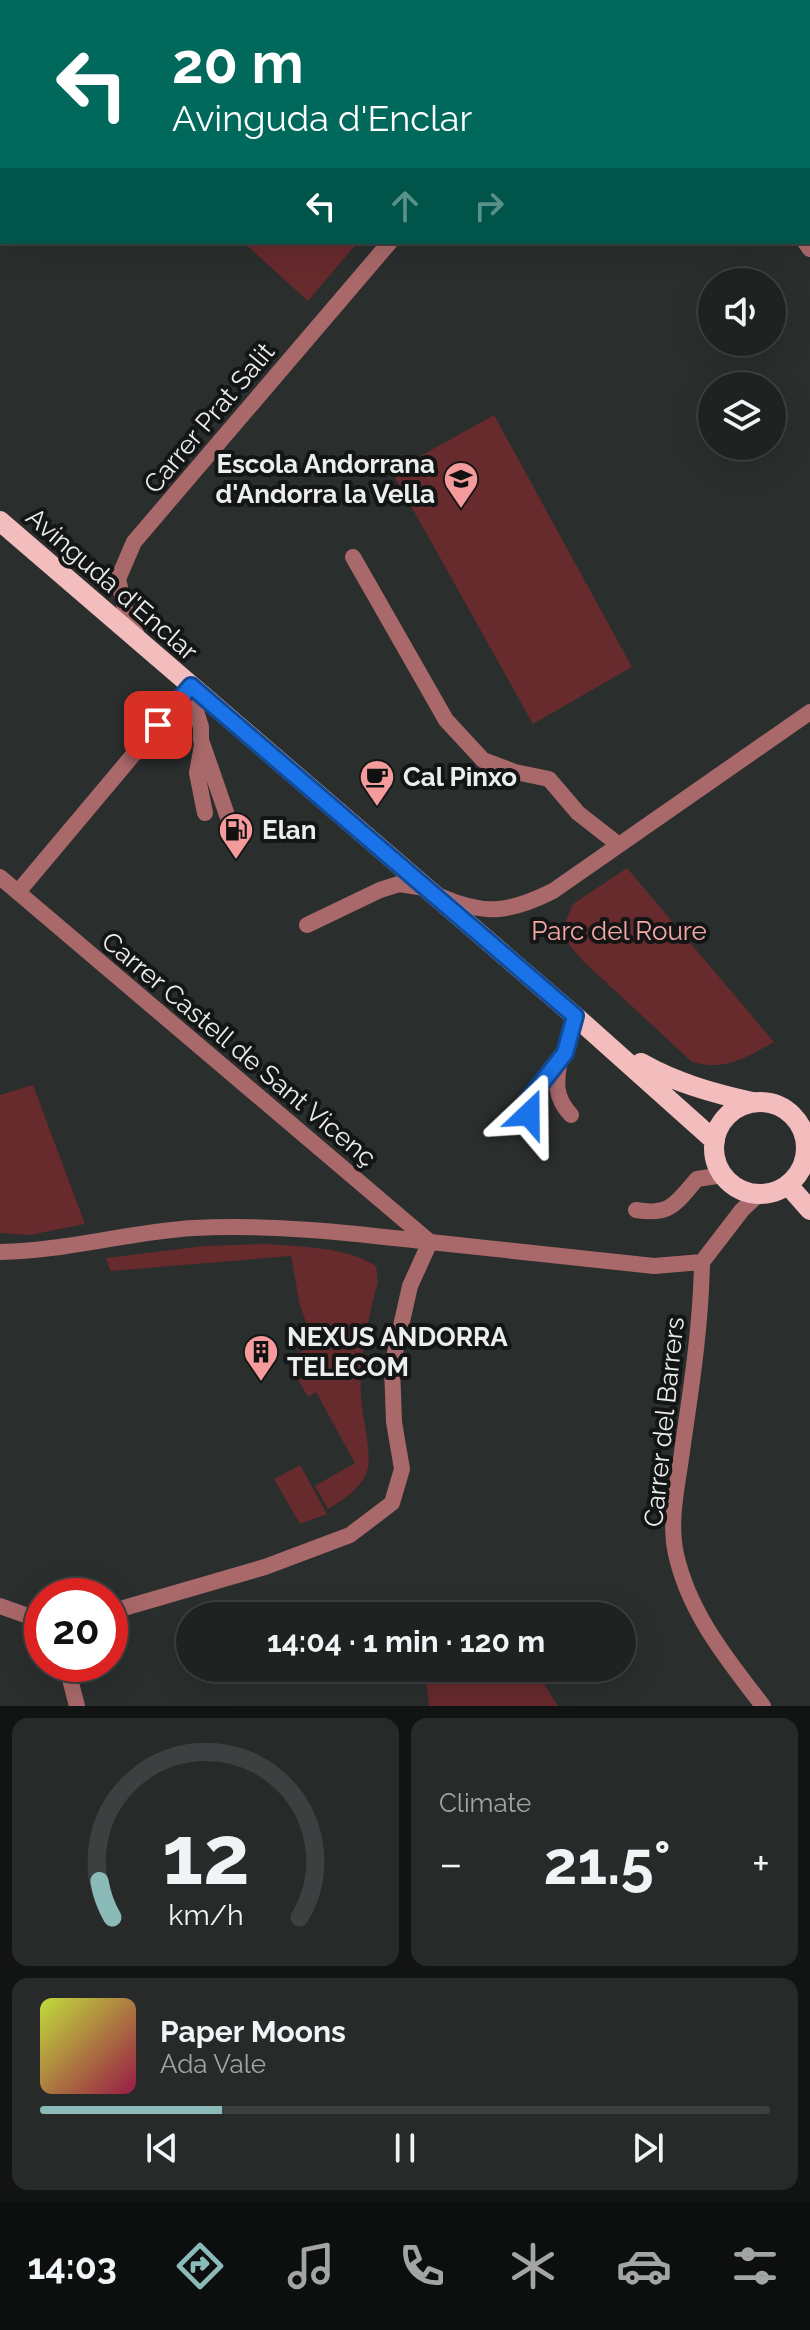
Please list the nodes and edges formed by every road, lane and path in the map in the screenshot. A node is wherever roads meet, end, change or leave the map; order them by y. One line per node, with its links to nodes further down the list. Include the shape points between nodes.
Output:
1 (388, 244): 4 (street, Carrer Prat Salit, via 134,542 118,579)
2 (0, 521): 4 (main road, Avinguda d'Enclar)
3 (353, 557): 10 (street, via 455,730 483,760 549,779 578,813)
4 (140, 643): 5 (main road, Avinguda d'Enclar)
5 (190, 687): 7 (street); 12 (main road, Avinguda d'Enclar); 13 (street)
6 (810, 712): 10 (street)
7 (201, 740): 8 (street, via 197,773); 9 (street)
8 (205, 813)
9 (236, 841)
10 (619, 845): 12 (street, via 553,891 503,910 461,906)
11 (0, 877): 13 (street, Carrer Castell de Sant Vicenç)
12 (428, 890): 14 (street, via 399,884); 15 (main road, Avinguda d'Enclar)
13 (18, 892): 29 (street, Carrer Castell de Sant Vicenç)
14 (307, 925)
15 (575, 1016): 16 (main road, Avinguda d'Enclar); 17 (street)
16 (591, 1030): 18 (main road, Avinguda d'Enclar, via 662,1075); 21 (main road, Avinguda d'Enclar)
17 (561, 1058): 19 (street, via 557,1094); 20 (street, via 529,1099)
18 (752, 1102): 21 (main road, via 731,1112); 24 (main road, via 791,1113 805,1136 804,1163)
19 (571, 1115)
20 (534, 1125)
21 (715, 1141): 22 (main road)
22 (723, 1175): 23 (street, via 705,1176); 26 (main road)
23 (692, 1185): 25 (street); 27 (street, via 672,1208)
24 (788, 1185): 26 (main road); 28 (main road)
25 (665, 1193)
26 (759, 1194): 31 (street)
27 (636, 1210)
28 (810, 1210)
29 (430, 1242): 30 (street, via 280,1227 191,1228); 31 (street, via 654,1266); 33 (street, via 410,1286 392,1366 402,1469 392,1503 350,1535 265,1567)
30 (0, 1252)
31 (702, 1262): 37 (street, Carrer del Barrers, via 701,1319 673,1518 675,1552 702,1621)
32 (0, 1606): 34 (street)
33 (128, 1607)
34 (24, 1615)
35 (71, 1682): 36 (street)
36 (77, 1706)
37 (763, 1706)

